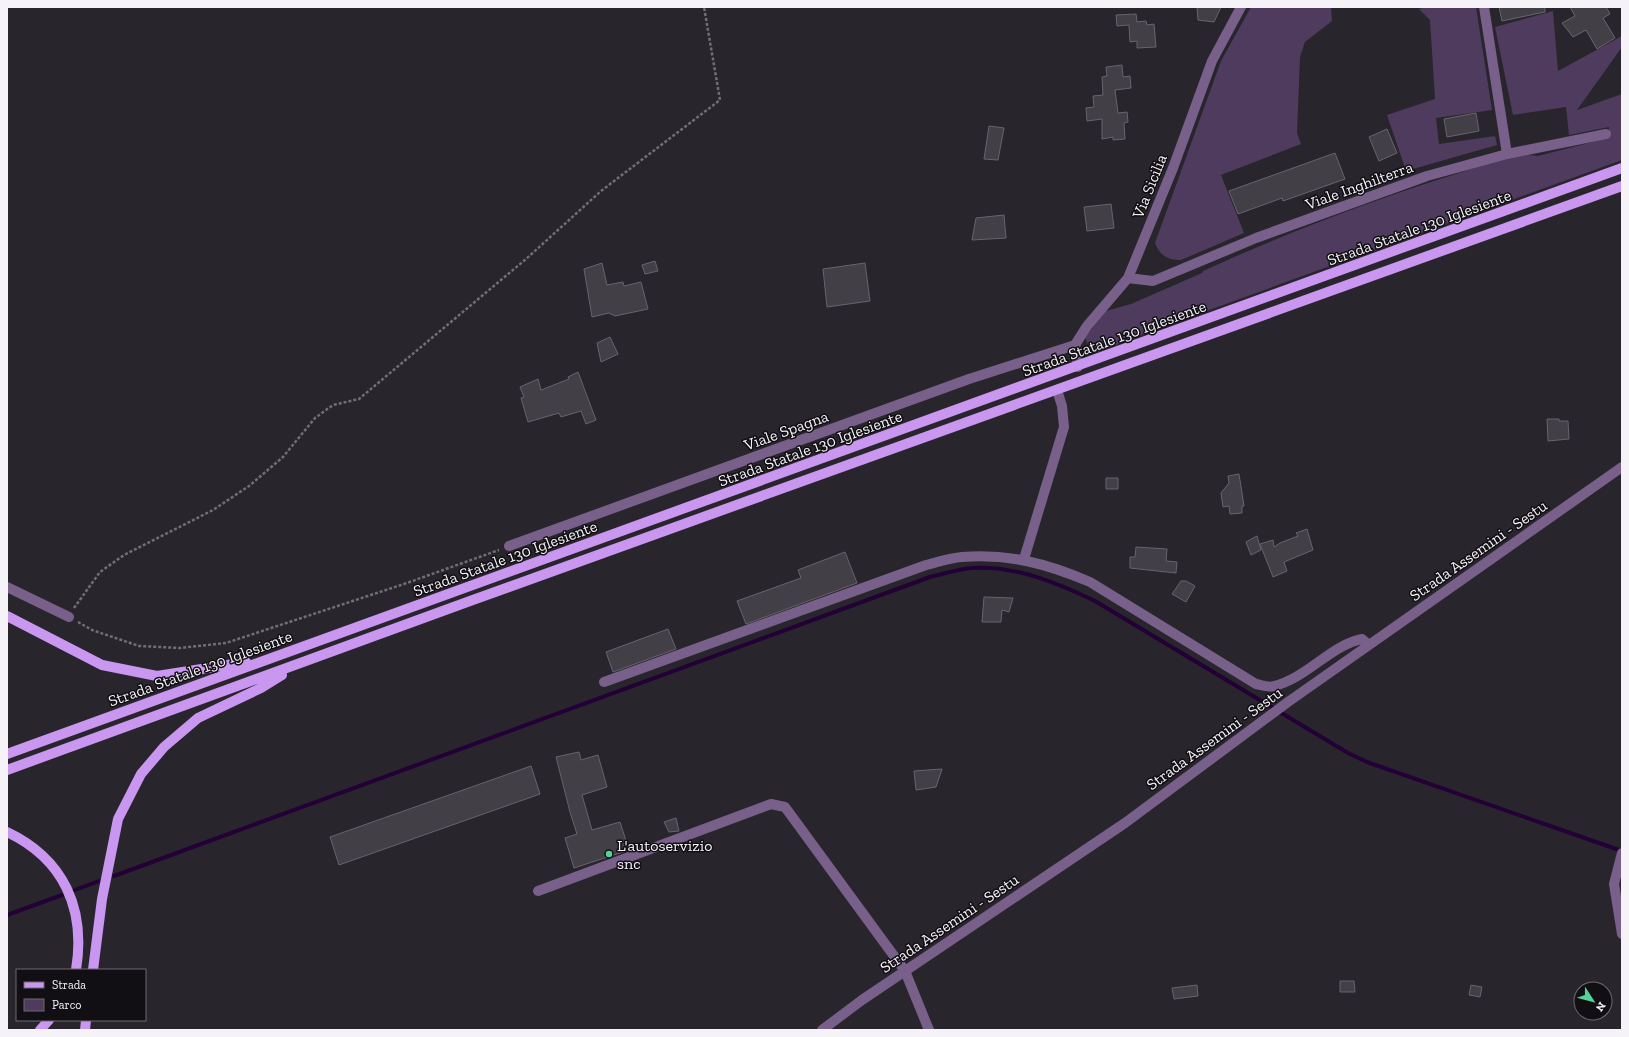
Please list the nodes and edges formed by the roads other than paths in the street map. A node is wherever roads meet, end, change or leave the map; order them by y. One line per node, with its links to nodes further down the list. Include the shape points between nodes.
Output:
1 (1241, 7): 7 (street, Via Sicilia, via 1212,61 1173,168)
2 (1484, 7): 4 (street)
3 (1606, 134): 4 (street, Viale Inghilterra)
4 (1507, 154): 7 (street, Viale Inghilterra, via 1427,176 1256,238 1154,281)
5 (1622, 168): 9 (main road, Strada Statale 130 Iglesiente)
6 (1622, 186): 10 (main road, Strada Statale 130 Iglesiente)
7 (1128, 278): 8 (street, Via Sicilia, via 1087,326)
8 (1075, 345): 9 (street); 12 (street, Viale Spagna, via 969,379)
9 (1078, 367): 18 (main road, Strada Statale 130 Iglesiente)
10 (1057, 390): 13 (street, via 1064,426); 19 (main road, Strada Statale 130 Iglesiente)
11 (1622, 467): 17 (street, Strada Assemini - Sestu)
12 (509, 546)
13 (1024, 559): 17 (street, via 1090,582 1256,684 1273,687 1280,684 1302,674 1352,641 1362,639); 20 (street, via 961,557 926,565)
14 (7, 587): 16 (street)
15 (7, 616): 18 (main road, via 102,665 157,676)
16 (69, 617)
17 (1369, 645): 29 (street, Strada Assemini - Sestu, via 1125,823)
18 (268, 659): 21 (main road, Strada Statale 130 Iglesiente)
19 (300, 663): 22 (main road, Strada Statale 130 Iglesiente); 28 (main road, via 261,688 198,718 164,748 141,774 118,820 102,899)
20 (604, 682)
21 (7, 754)
22 (7, 770)
23 (7, 832): 27 (main road, via 21,838 45,856 63,878 73,901 78,925 79,951)
24 (1622, 853): 26 (street, via 1614,884)
25 (538, 891): 29 (street, via 771,804 785,807)
26 (1622, 934)
27 (76, 969)
28 (93, 969)
29 (905, 971): 32 (street, Strada Assemini - Sestu); 33 (street)
30 (48, 1021): 31 (main road)
31 (40, 1030)
32 (822, 1030)
33 (929, 1030)

